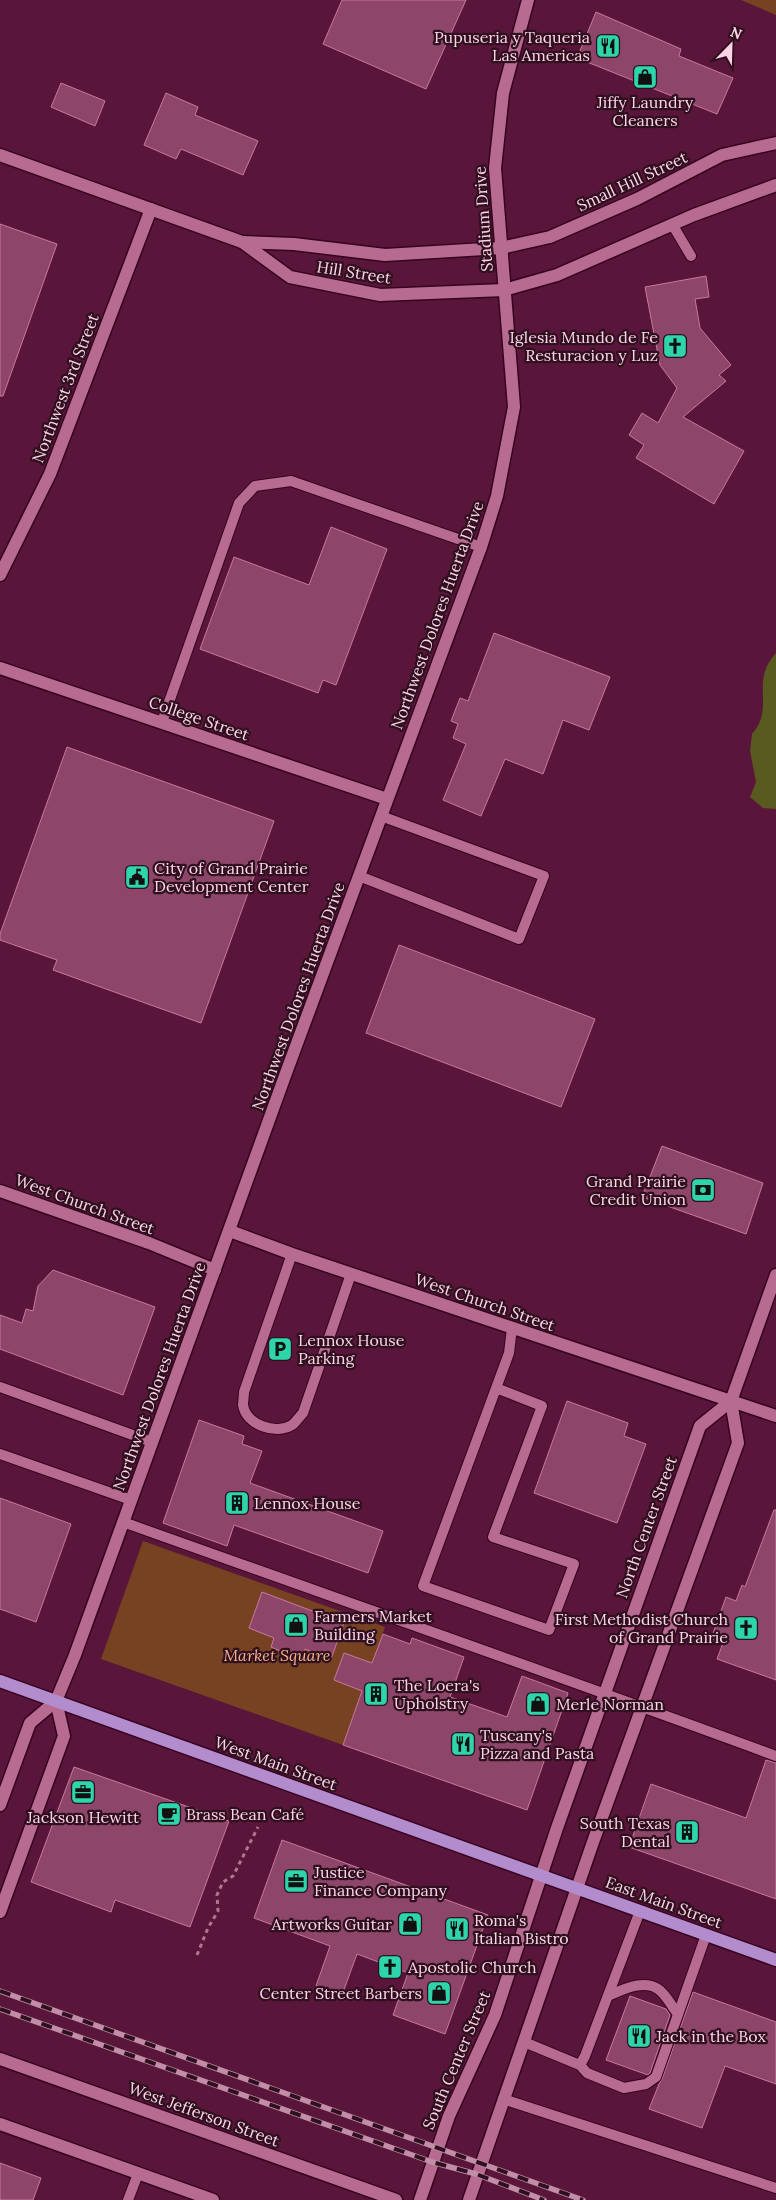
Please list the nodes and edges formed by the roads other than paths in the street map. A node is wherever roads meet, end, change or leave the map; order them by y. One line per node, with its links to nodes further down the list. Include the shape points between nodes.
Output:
1 (528, 0): 8 (street, Stadium Drive, via 503,93 494,168)
2 (776, 143): 8 (street, Small Hill Street, via 722,155 637,199 550,236)
3 (0, 155): 5 (street, Hill Street)
4 (776, 185): 6 (street)
5 (151, 209): 7 (street, Hill Street); 12 (street, Northwest 3rd Street, via 50,474)
6 (672, 224): 9 (lane); 10 (street, via 557,275)
7 (242, 242): 8 (street, Hill Street, via 294,244 385,255); 10 (street, Hill Street, via 290,277 380,295)
8 (501, 248): 10 (street, Stadium Drive)
9 (691, 256)
10 (504, 290): 11 (street, Northwest Dolores Huerta Drive, via 514,407 497,496)
11 (480, 547): 14 (lane, via 291,481 255,486 239,503); 15 (street, Northwest Dolores Huerta Drive)
12 (0, 575)
13 (0, 668): 14 (street, College Street)
14 (162, 722): 15 (street, College Street)
15 (387, 799): 16 (street, Northwest Dolores Huerta Drive)
16 (381, 816): 17 (street, Northwest Dolores Huerta Drive); 17 (lane, via 544,876 519,939)
17 (359, 876): 19 (street, Northwest Dolores Huerta Drive)
18 (0, 1190): 21 (street, West Church Street)
19 (230, 1231): 20 (street, West Church Street); 21 (street, Northwest Dolores Huerta Drive)
20 (292, 1254): 22 (street, West Church Street); 22 (lane, via 244,1392 243,1405 260,1426 278,1429 292,1425 303,1413)
21 (215, 1270): 29 (street, Northwest Dolores Huerta Drive)
22 (351, 1274): 24 (street, West Church Street)
23 (776, 1275): 27 (street)
24 (512, 1328): 26 (lane, via 509,1353); 27 (street, West Church Street)
25 (0, 1387): 29 (lane)
26 (496, 1388): 26 (lane, via 422,1586 549,1630 574,1564 493,1537 542,1406)
27 (731, 1401): 28 (street, West Church Street); 34 (street, North Center Street, via 700,1426); 36 (street, via 738,1444)
28 (776, 1416)
29 (152, 1442): 31 (street, Northwest Dolores Huerta Drive)
30 (0, 1454): 31 (lane)
31 (131, 1500): 32 (street, Northwest Dolores Huerta Drive)
32 (123, 1522): 34 (lane); 35 (street, Northwest Dolores Huerta Drive)
33 (0, 1681): 35 (main road, West Main Street)
34 (604, 1693): 36 (lane); 39 (street, North Center Street)
35 (56, 1701): 38 (street, via 30,1723); 39 (main road, West Main Street); 42 (street, via 64,1736)
36 (642, 1706): 37 (lane); 40 (street)
37 (776, 1756)
38 (0, 1806)
39 (541, 1875): 40 (main road, East Main Street); 57 (street, South Center Street, via 495,2015 449,2116)
40 (577, 1888): 41 (main road, East Main Street); 47 (street)
41 (640, 1911): 43 (main road, East Main Street); 45 (lane)
42 (0, 1912)
43 (706, 1935): 44 (main road, East Main Street); 46 (lane)
44 (776, 1960)
45 (608, 1996): 46 (lane, via 643,1985 658,1988); 49 (lane)
46 (678, 2014): 49 (lane, via 656,2077 646,2084 624,2088 587,2073)
47 (524, 2042): 49 (lane); 50 (street)
48 (0, 2059): 56 (street, West Jefferson Street)
49 (580, 2065)
50 (503, 2098): 53 (lane); 58 (street)
51 (0, 2124): 52 (street)
52 (138, 2174): 54 (lane); 55 (street)
53 (776, 2188)
54 (128, 2200)
55 (213, 2200)
56 (396, 2200)
57 (420, 2200)
58 (468, 2200)

